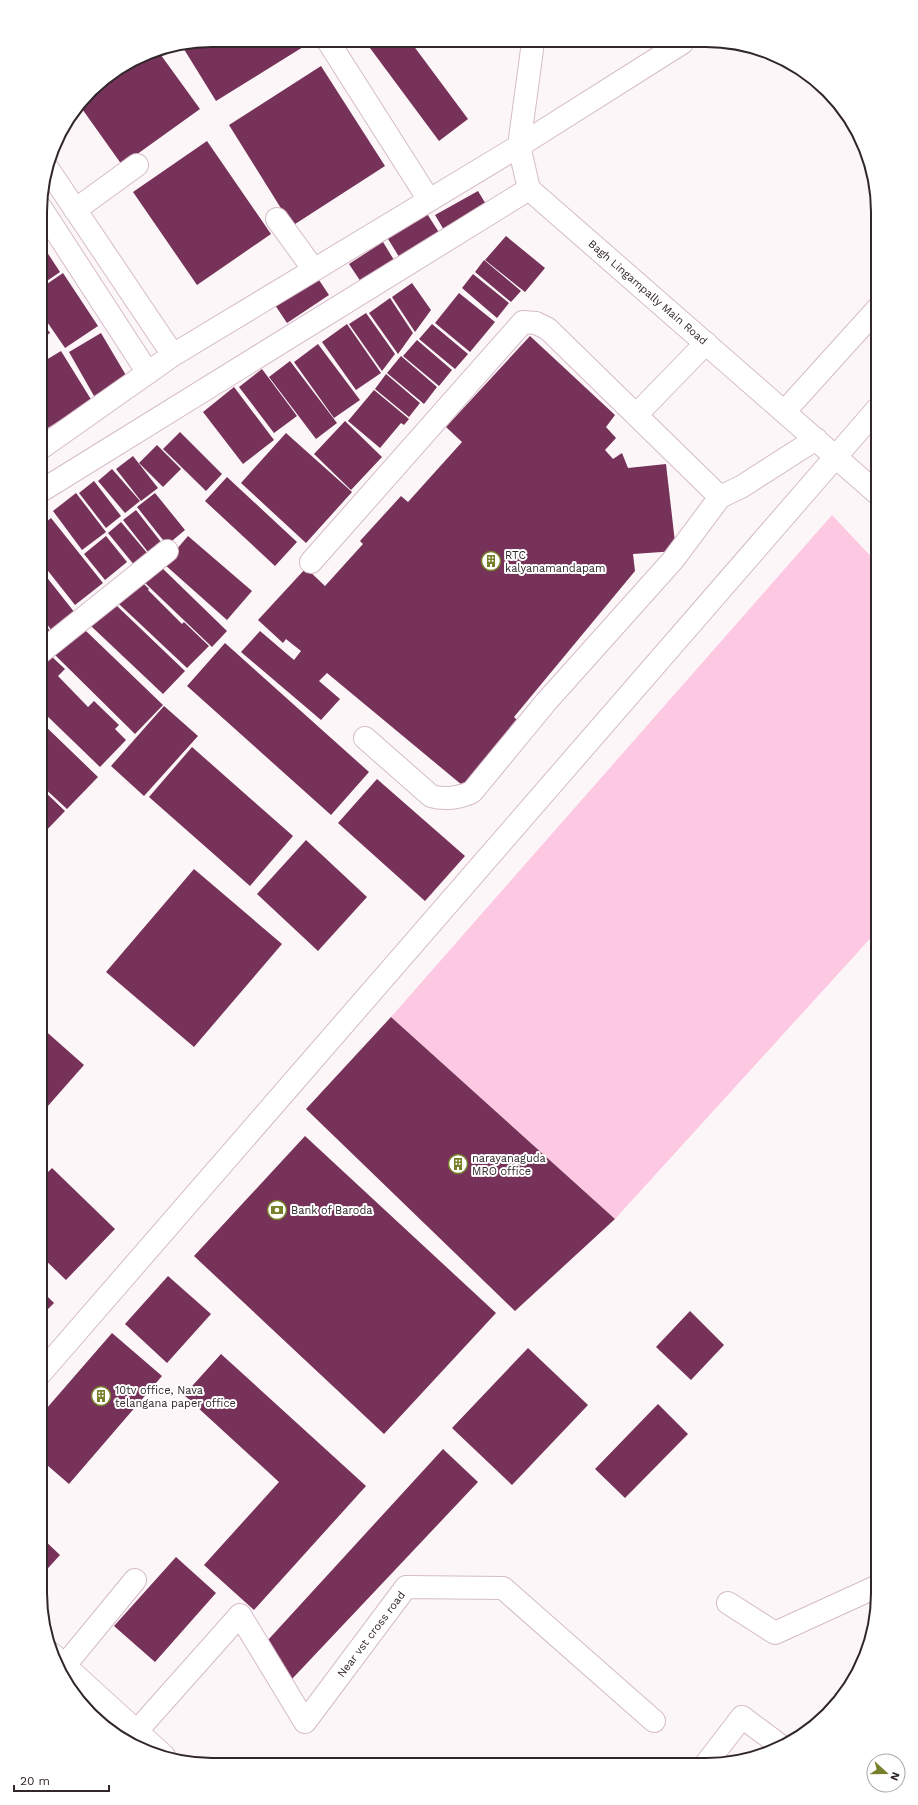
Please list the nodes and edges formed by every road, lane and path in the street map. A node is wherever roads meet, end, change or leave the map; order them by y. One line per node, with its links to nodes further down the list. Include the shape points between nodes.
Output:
1 (332, 47): 8 (street)
2 (532, 47): 4 (street)
3 (676, 47): 4 (street)
4 (519, 146): 7 (street); 8 (street)
5 (137, 165): 9 (street)
6 (52, 174): 9 (street)
7 (529, 189): 14 (street, Bagh Lingampally Main Road); 23 (street)
8 (429, 200): 12 (street)
9 (75, 210): 15 (street)
10 (47, 217): 16 (street)
11 (277, 219): 12 (street)
12 (314, 270): 15 (street)
13 (871, 316): 17 (street)
14 (706, 343): 17 (street, Bagh Lingampally Main Road); 18 (street)
15 (173, 355): 16 (street)
16 (148, 373): 21 (street)
17 (785, 411): 20 (street, Bagh Lingampally Main Road)
18 (636, 415): 25 (street); 27 (street, via 548,329 536,323 523,322)
19 (871, 416): 22 (street)
20 (816, 438): 22 (street, Bagh Lingampally Main Road); 25 (street, via 741,487)
21 (47, 444)
22 (836, 456): 24 (street, Bagh Lingampally Main Road); 30 (street)
23 (47, 487)
24 (871, 488)
25 (720, 497): 29 (street, via 673,560 546,702 472,792 447,798 431,796)
26 (167, 550): 28 (street)
27 (311, 562)
28 (47, 647)
29 (365, 738)
30 (47, 1366)
31 (135, 1580): 34 (street)
32 (871, 1589): 33 (street, via 775,1632)
33 (728, 1603)
34 (61, 1657)
35 (64, 1666): 37 (street)
36 (654, 1721): 37 (street, Near vst cross road, via 503,1588 406,1587 305,1722 240,1614)
37 (132, 1736): 38 (street)
38 (142, 1742)
39 (776, 1742): 40 (street, via 742,1717)
40 (710, 1758)

